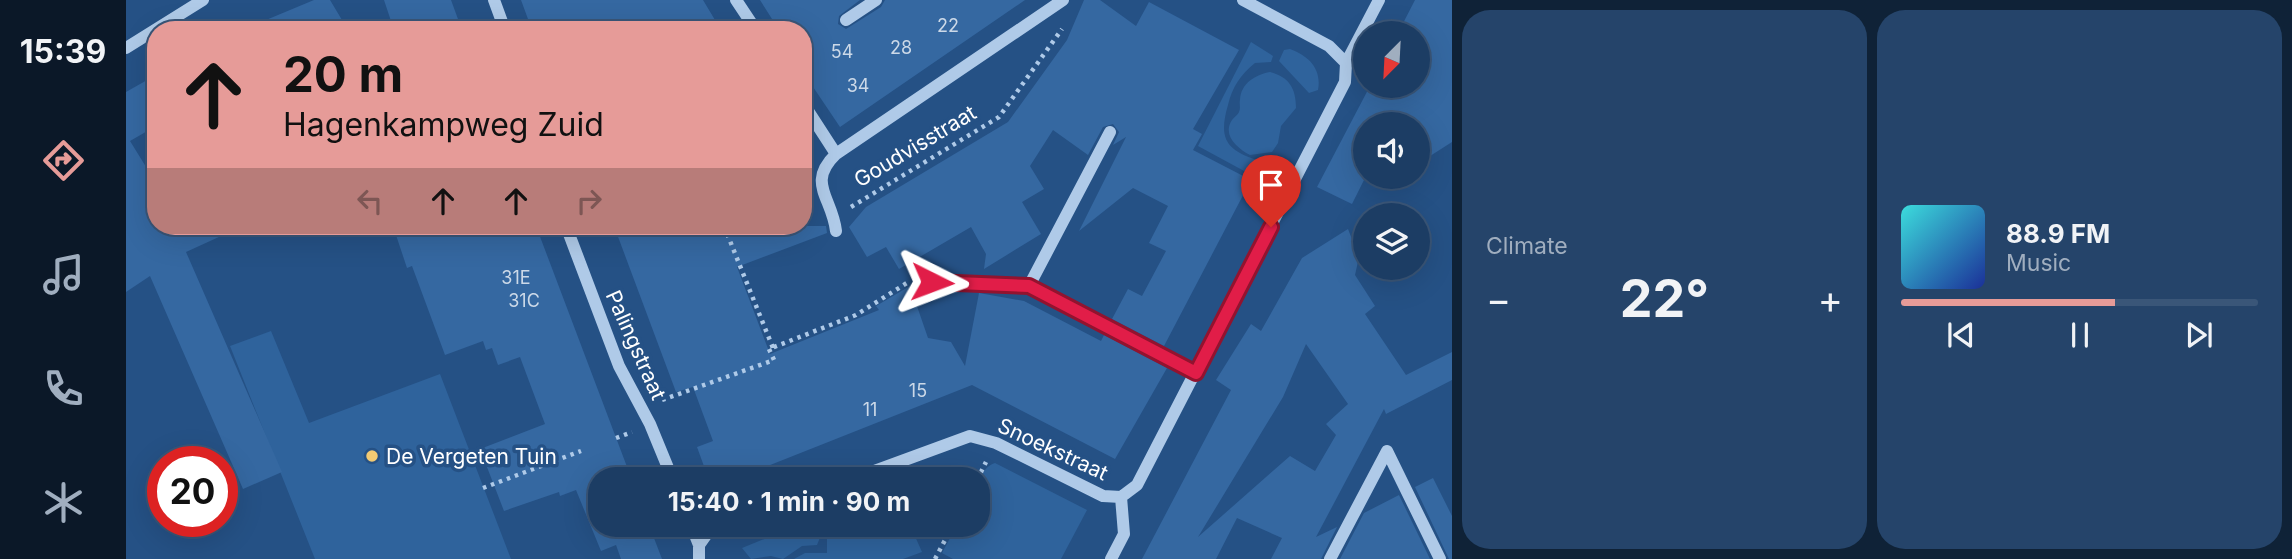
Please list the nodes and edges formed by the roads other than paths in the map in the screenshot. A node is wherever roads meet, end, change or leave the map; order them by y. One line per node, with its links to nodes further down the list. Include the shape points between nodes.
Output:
1 (203, 0): 9 (street)
2 (494, 0): 10 (street)
3 (736, 0): 11 (street)
4 (876, 0): 8 (street)
5 (1063, 0): 17 (street, Goudvisstraat)
6 (1243, 0): 14 (street, via 1329,46)
7 (1378, 0): 14 (street)
8 (846, 20)
9 (169, 21)
10 (502, 21)
11 (750, 21)
12 (147, 35): 13 (street)
13 (126, 48)
14 (1346, 63): 22 (street, via 1345,82)
15 (812, 117): 17 (street, Goudvisstraat)
16 (1110, 132): 21 (street)
17 (836, 154): 18 (street, Goudvisstraat, via 823,167 820,182)
18 (836, 231)
19 (569, 235): 23 (street, Palingstraat, via 619,366)
20 (932, 282): 21 (street)
21 (1029, 286): 22 (street)
22 (1196, 373): 25 (street, via 1137,485)
23 (667, 467)
24 (885, 467): 25 (street, Snoekstraat, via 970,436 996,443 1103,496)
25 (1121, 497): 30 (street, via 1124,534)
26 (696, 537): 28 (street)
27 (705, 537): 28 (street)
28 (699, 545): 29 (street)
29 (699, 559)
30 (1111, 559)
31 (1331, 559): 32 (street, via 1387,451)
32 (1440, 559)

